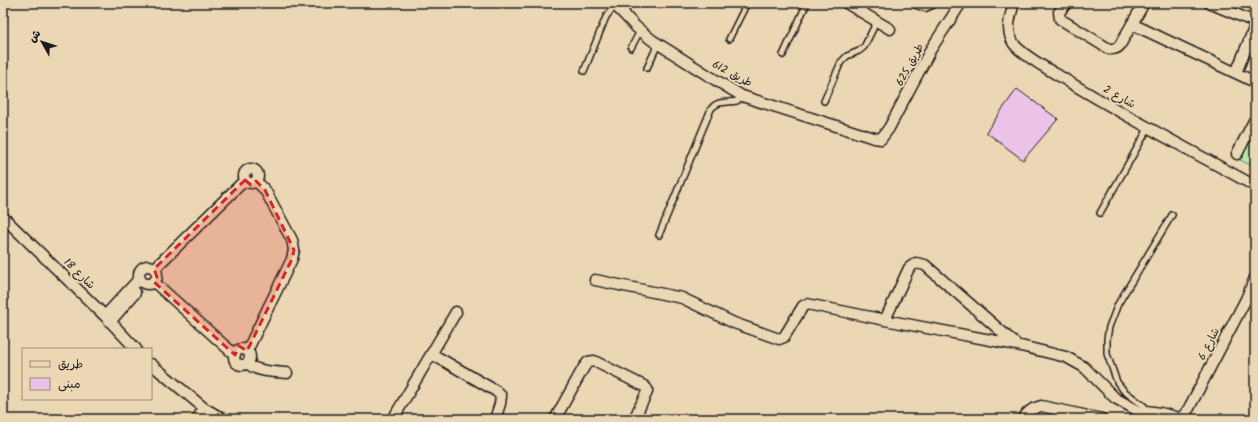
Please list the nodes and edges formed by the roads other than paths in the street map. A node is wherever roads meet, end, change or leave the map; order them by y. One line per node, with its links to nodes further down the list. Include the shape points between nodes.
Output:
1 (747, 3): 18 (lane)
2 (807, 3): 21 (lane)
3 (846, 3): 12 (street)
4 (917, 3): 5 (street, via 922,6)
5 (932, 3)
6 (962, 3): 30 (street, طريق 625, via 931,49)
7 (1014, 3): 29 (street, شارع 2, via 1008,26 1017,48 1072,84)
8 (1067, 3): 14 (street, via 1059,12 1060,19 1109,48 1116,49 1120,45)
9 (1144, 3): 14 (street)
10 (1209, 3): 13 (street)
11 (616, 4): 17 (street, طريق 612); 23 (lane, via 606,17)
12 (877, 21): 16 (street); 27 (lane, via 864,47 841,62)
13 (1255, 22)
14 (1132, 24): 24 (street)
15 (1255, 26): 24 (street)
16 (890, 29)
17 (640, 31): 19 (street, طريق 612); 20 (lane)
18 (729, 39)
19 (658, 44): 22 (lane); 26 (street, طريق 612)
20 (631, 48)
21 (783, 55)
22 (647, 68)
23 (584, 71)
24 (1236, 73): 25 (street)
25 (1255, 82)
26 (742, 96): 30 (street, طريق 612); 36 (lane, via 737,101 715,104 711,110)
27 (824, 101)
28 (1255, 119): 31 (street)
29 (1149, 127): 32 (street, شارع 2); 33 (lane)
30 (881, 139)
31 (1237, 154)
32 (1255, 186)
33 (1100, 213)
34 (1172, 215): 55 (lane, via 1118,304 1107,339 1107,354 1117,382 1124,391 1144,406)
35 (3, 217): 43 (street, شارع 18)
36 (659, 235)
37 (154, 269): 39 (street, via 145,267 140,271); 41 (street, via 157,277); 47 (street, via 246,180 250,183 256,181 263,187 292,240 294,250)
38 (1255, 278): 64 (street, شارع 6, via 1189,408)
39 (141, 280): 41 (street, via 149,284); 43 (street)
40 (595, 280): 44 (street, via 682,298 734,323 779,339 784,337 802,306 807,304)
41 (154, 282): 49 (street)
42 (456, 312): 48 (street)
43 (108, 319): 46 (street, شارع 18)
44 (885, 320): 45 (street); 45 (street, via 909,268 916,263 925,265)
45 (1017, 345): 55 (street, via 1072,360 1084,367 1114,398)
46 (135, 348)
47 (247, 351): 49 (street, via 242,349); 50 (street, via 250,356)
48 (432, 354): 59 (street); 60 (street, via 496,391 500,396 500,404)
49 (235, 355): 50 (street, via 235,360 239,364)
50 (247, 363): 52 (street, via 256,369)
51 (152, 365): 53 (street)
52 (287, 373)
53 (204, 408): 57 (street); 58 (street)
54 (636, 414): 61 (street, via 647,389 594,361 588,362 584,367)
55 (1143, 414): 56 (street)
56 (1163, 417): 64 (street)
57 (197, 419)
58 (223, 419)
59 (393, 419)
60 (495, 419)
61 (555, 419)
62 (1023, 419): 63 (street, via 1031,409 1041,406)
63 (1102, 419)
64 (1180, 419)

